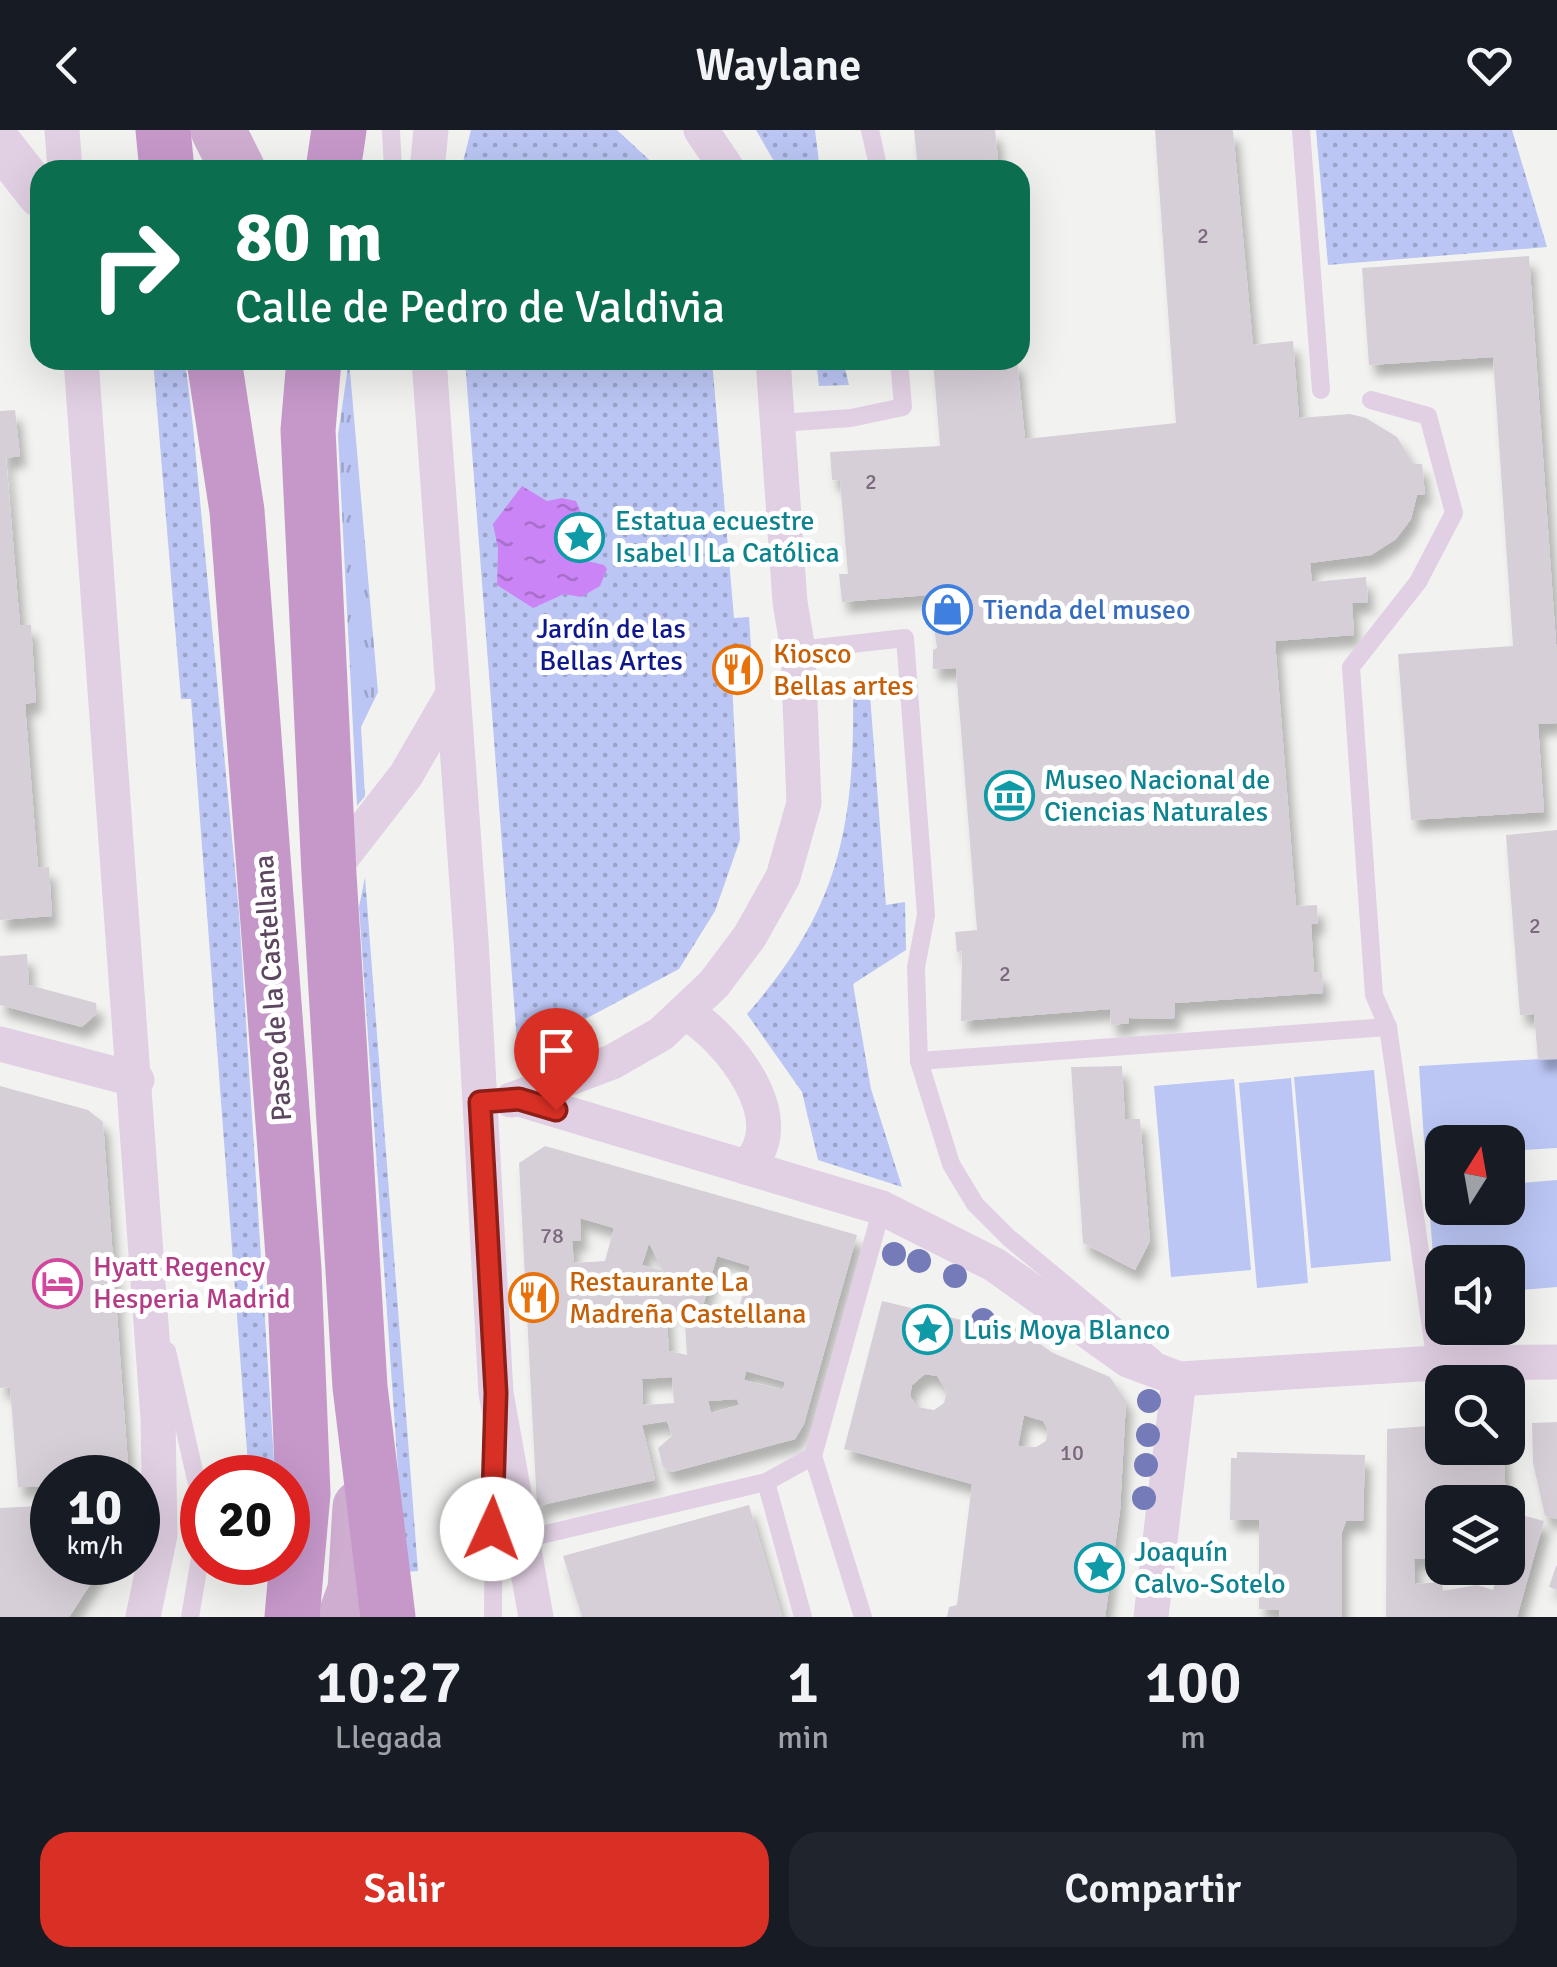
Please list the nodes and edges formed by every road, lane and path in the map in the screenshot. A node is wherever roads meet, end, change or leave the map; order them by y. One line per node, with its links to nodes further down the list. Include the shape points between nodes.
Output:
1 (62, 130): 11 (street)
2 (163, 130): 12 (highway)
3 (218, 130): 13 (main road)
4 (339, 130): 14 (highway)
5 (391, 130): 15 (lane)
6 (431, 130): 16 (street)
7 (700, 130): 17 (street)
8 (870, 130): 18 (lane)
9 (1301, 130): 27 (lane)
10 (0, 144): 19 (street)
11 (64, 160)
12 (167, 160)
13 (233, 160)
14 (334, 160)
15 (392, 160)
16 (428, 160)
17 (721, 160)
18 (877, 160)
19 (30, 182)
20 (82, 370): 38 (street)
21 (216, 370): 54 (highway, Paseo de la Castellana, via 237,511 294,1268 303,1493)
22 (298, 370): 30 (main road)
23 (313, 370): 30 (highway)
24 (430, 370): 32 (street)
25 (774, 370): 29 (street)
26 (900, 370): 29 (lane, via 903,407)
27 (1321, 390)
28 (1371, 400): 35 (lane, via 1428,416 1454,513 1418,582 1350,667 1374,994)
29 (780, 423): 31 (street)
30 (308, 430): 33 (highway)
31 (798, 650): 34 (street, via 804,803 783,878 750,936); 37 (lane, via 905,638 926,915 916,966)
32 (453, 694): 33 (street, via 406,776); 40 (street)
33 (329, 874): 47 (highway)
34 (684, 1012): 39 (street, via 612,1062); 41 (street, via 704,1023 759,1095 763,1132)
35 (1388, 1028): 37 (lane); 45 (lane)
36 (0, 1044): 38 (street)
37 (919, 1061): 46 (lane, via 951,1164 974,1204)
38 (136, 1080): 43 (street)
39 (519, 1099): 40 (street); 41 (street)
40 (480, 1102): 48 (street)
41 (746, 1168): 42 (street)
42 (882, 1208): 46 (street, via 995,1265 1128,1360); 49 (lane)
43 (148, 1258): 52 (street, via 161,1513); 53 (lane, via 201,1502)
44 (1557, 1362): 45 (street)
45 (1436, 1363): 46 (street)
46 (1179, 1379): 61 (street)
47 (360, 1387): 55 (main road, via 358,1558); 56 (highway)
48 (496, 1393): 51 (street); 57 (lane)
49 (813, 1456): 50 (lane); 60 (lane)
50 (766, 1482): 51 (lane); 59 (lane)
51 (520, 1540): 58 (street)
52 (143, 1617)
53 (190, 1617)
54 (292, 1617)
55 (345, 1617)
56 (388, 1617)
57 (493, 1617)
58 (536, 1617)
59 (803, 1617)
60 (863, 1617)
61 (1151, 1617)

